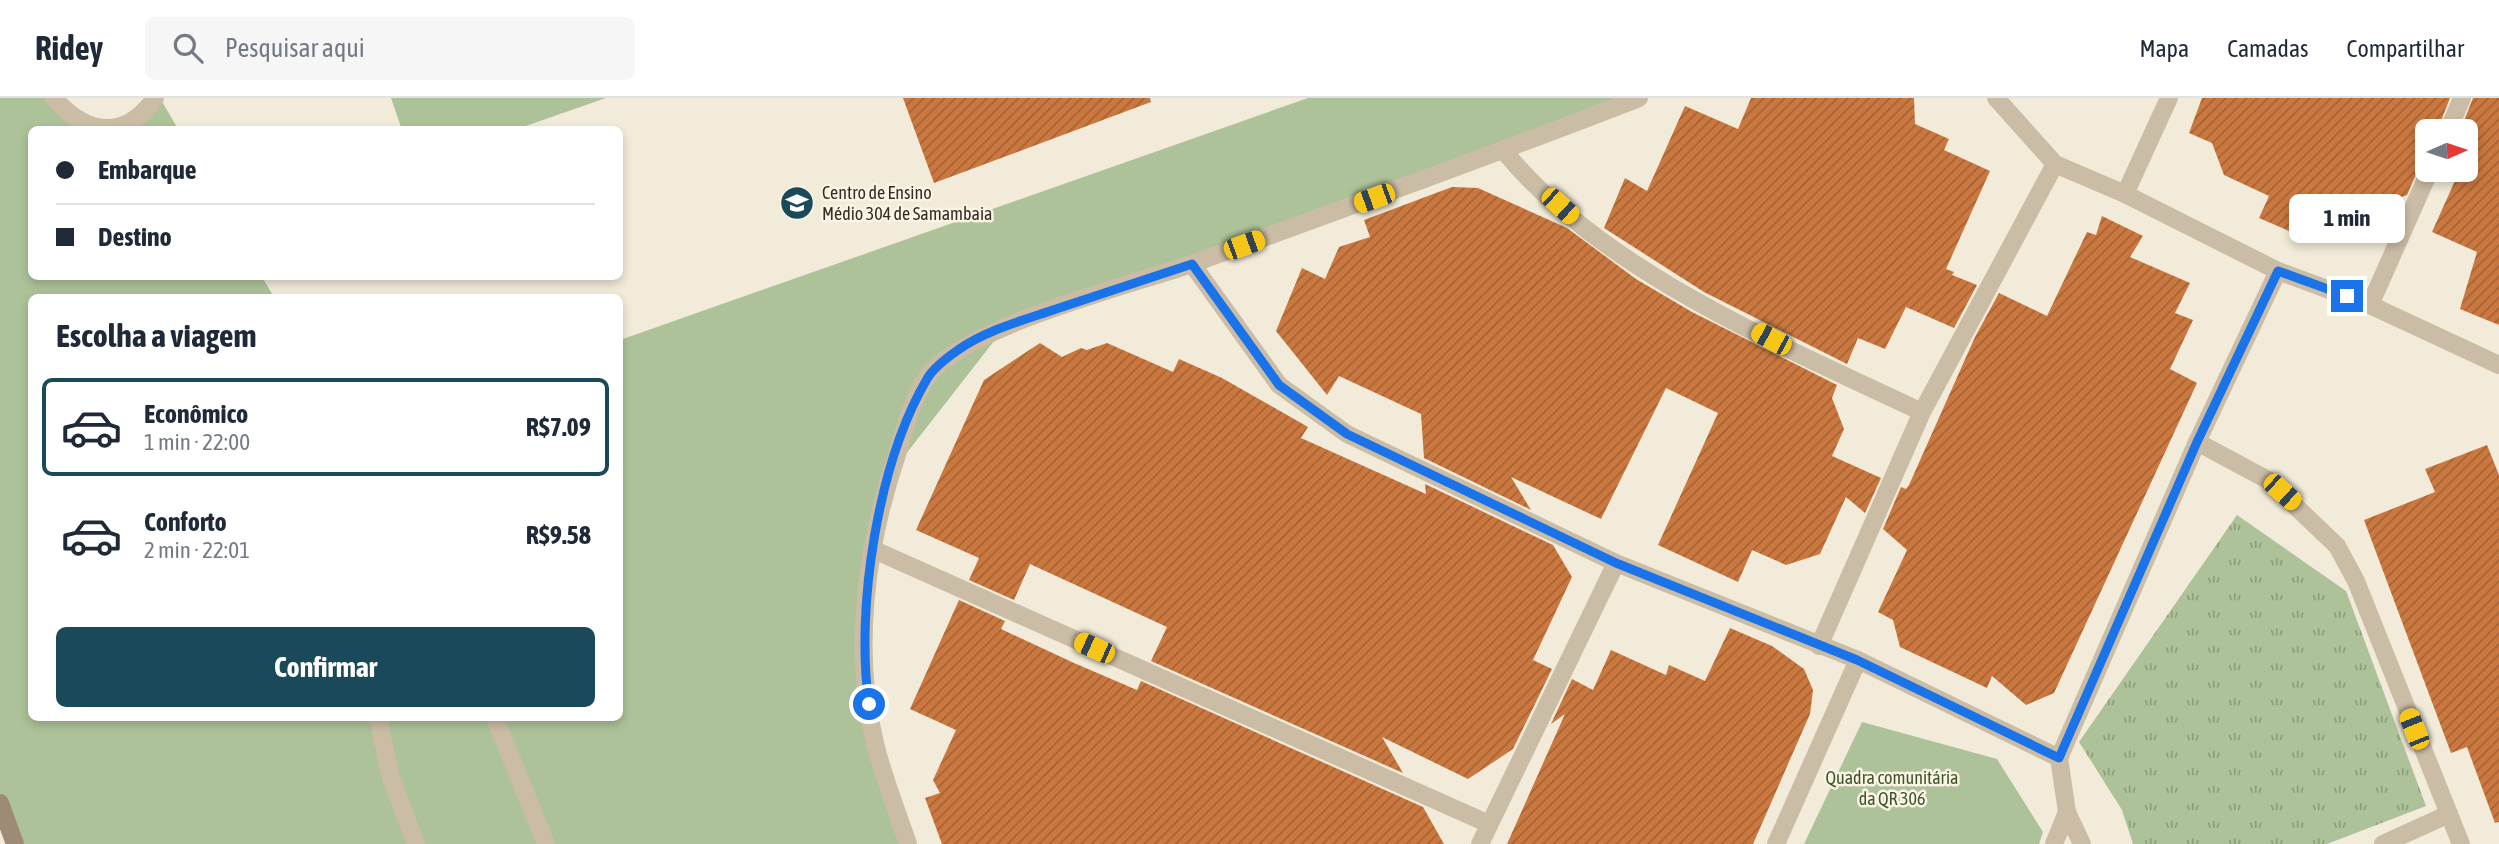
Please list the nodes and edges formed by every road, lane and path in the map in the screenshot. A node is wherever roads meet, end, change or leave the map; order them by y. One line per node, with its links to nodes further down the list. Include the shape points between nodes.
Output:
1 (54, 98): 8 (street, via 66,112)
2 (155, 98): 9 (street, via 145,113)
3 (1639, 98): 10 (street)
4 (1996, 98): 11 (street)
5 (2169, 98): 13 (street)
6 (2462, 98): 7 (street)
7 (2453, 119)
8 (96, 126)
9 (127, 126)
10 (1504, 151): 14 (street); 18 (street, via 1579,223 1664,281 1792,351)
11 (2054, 164): 13 (street); 18 (street)
12 (2425, 182): 16 (street)
13 (2125, 194): 15 (street)
14 (1192, 264): 20 (street, via 1005,327 959,349 928,376 891,473); 21 (street, via 1279,385 1309,408 1347,434)
15 (2278, 271): 16 (street); 19 (street)
16 (2370, 305): 17 (street)
17 (2499, 365)
18 (1922, 412): 22 (street)
19 (2197, 442): 26 (street); 29 (street, via 2268,480 2337,546 2356,581)
20 (872, 549): 30 (street); 34 (street, via 864,619 866,685 875,742)
21 (1616, 563): 22 (street); 30 (street)
22 (1819, 646): 23 (street)
23 (1857, 660): 26 (street); 36 (street)
24 (379, 721): 32 (street, via 391,778)
25 (496, 721): 33 (street)
26 (2059, 758): 28 (street)
27 (0, 803): 31 (main road)
28 (2067, 812): 37 (street); 38 (street)
29 (2449, 814): 39 (street); 40 (street)
30 (1489, 824): 35 (street)
31 (15, 844)
32 (416, 844)
33 (546, 844)
34 (908, 844)
35 (1480, 844)
36 (1776, 844)
37 (2053, 844)
38 (2082, 844)
39 (2383, 844)
40 (2461, 844)

